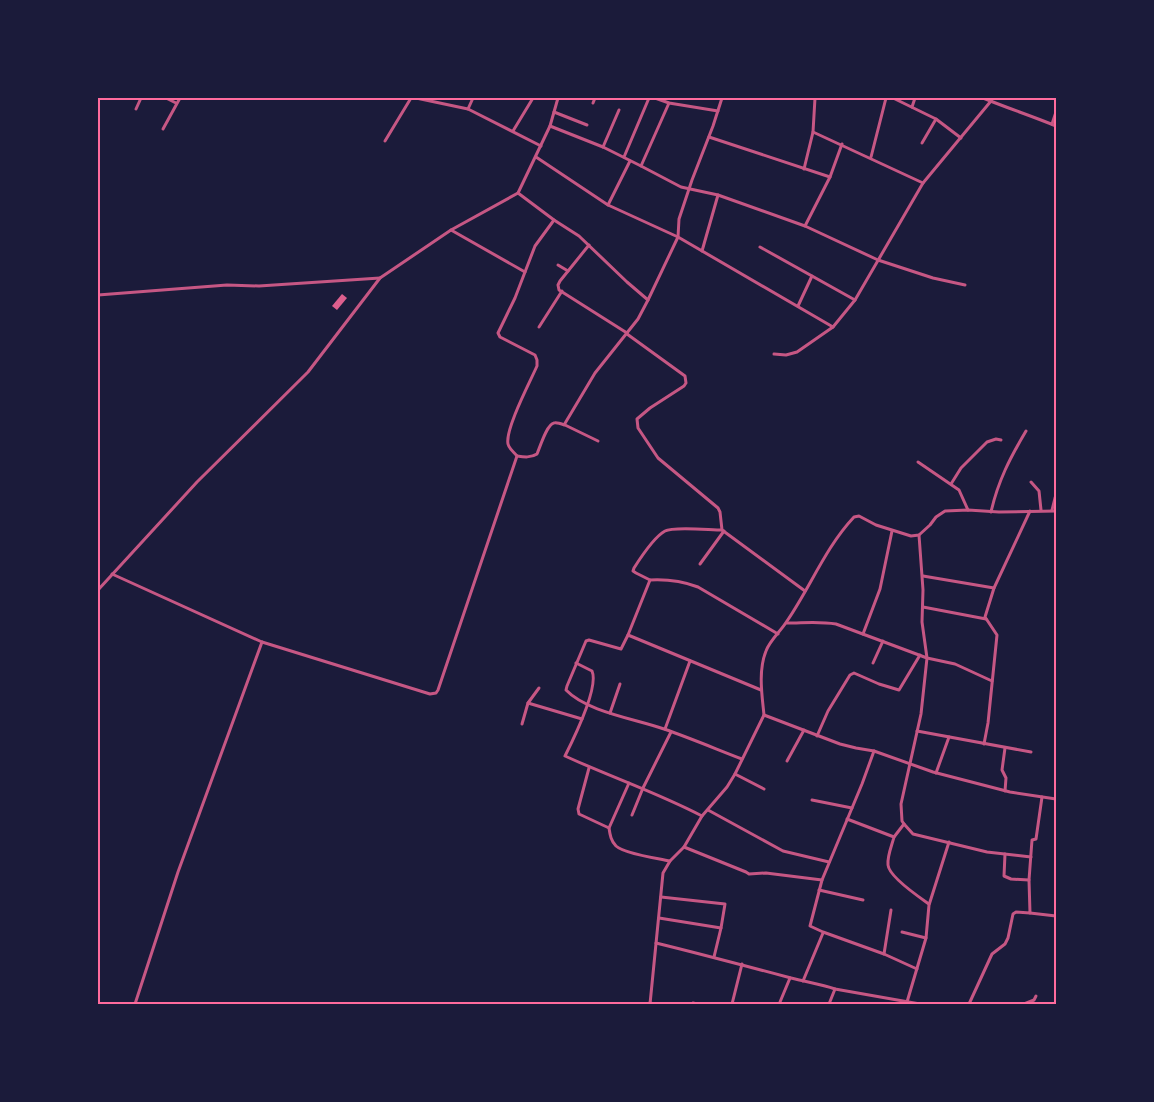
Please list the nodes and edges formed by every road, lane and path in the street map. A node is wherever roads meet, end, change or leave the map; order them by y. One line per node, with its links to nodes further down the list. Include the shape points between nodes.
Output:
1 (141, 98): 25 (street)
2 (166, 98): 20 (street)
3 (180, 98): 20 (street)
4 (411, 98): 40 (street)
5 (417, 98): 21 (street)
6 (444, 98): 21 (street)
7 (473, 98): 26 (street)
8 (533, 98): 36 (street)
9 (558, 98): 29 (street)
10 (595, 98): 22 (street)
11 (649, 98): 46 (street)
12 (655, 98): 23 (street)
13 (722, 98): 28 (street)
14 (815, 98): 37 (street)
15 (886, 98): 47 (street)
16 (893, 98): 24 (street)
17 (915, 98): 24 (street)
18 (983, 98): 19 (street)
19 (991, 99): 33 (street); 39 (street)
20 (176, 103): 35 (street)
21 (444, 103): 26 (street)
22 (593, 103)
23 (669, 103): 28 (street); 49 (street)
24 (912, 107): 31 (street)
25 (136, 109)
26 (468, 109): 36 (street)
27 (619, 110): 44 (street)
28 (718, 111): 38 (street)
29 (554, 112): 32 (street); 34 (street)
30 (1056, 112): 33 (street)
31 (936, 119): 39 (street); 41 (street)
32 (587, 125)
33 (1054, 125)
34 (550, 126): 43 (street); 44 (street)
35 (163, 129)
36 (513, 131): 43 (street)
37 (813, 132): 42 (street); 50 (street)
38 (708, 137): 50 (street); 53 (street)
39 (961, 138): 52 (street)
40 (385, 141)
41 (922, 143)
42 (842, 144): 47 (street); 51 (street)
43 (541, 146): 45 (street)
44 (603, 147): 46 (street)
45 (536, 156): 54 (street); 56 (street)
46 (624, 157): 48 (street)
47 (870, 158): 52 (street)
48 (630, 161): 49 (street); 56 (street)
49 (641, 166): 53 (street)
50 (804, 169): 51 (street)
51 (830, 177): 58 (street)
52 (923, 183): 64 (street)
53 (689, 189): 55 (street); 60 (street, via 679,219)
54 (519, 193): 57 (street); 59 (street)
55 (718, 195): 58 (street); 63 (street)
56 (608, 205): 60 (street)
57 (554, 220): 61 (street); 67 (street, via 535,246)
58 (805, 226): 64 (street)
59 (451, 230): 67 (street); 69 (street)
60 (678, 237): 63 (street); 73 (street)
61 (590, 245): 66 (street); 73 (street)
62 (760, 247): 68 (street)
63 (702, 250): 75 (street)
64 (878, 260): 70 (street); 74 (street)
65 (558, 265): 66 (street)
66 (568, 271): 71 (street, via 558,285)
67 (525, 272): 84 (street, via 498,333 537,360 509,434 508,444)
68 (812, 276): 74 (street); 75 (street)
69 (380, 278): 72 (street); 98 (street, via 308,372 197,482)
70 (965, 285)
71 (562, 291): 76 (street); 78 (street)
72 (98, 295)
73 (648, 300): 78 (street)
74 (855, 300): 77 (street)
75 (798, 306): 77 (street)
76 (539, 327)
77 (833, 327): 79 (street, via 797,352)
78 (627, 333): 80 (street, via 595,373); 94 (street, via 685,376 684,386 637,419 638,428 658,458 718,508)
79 (774, 354)
80 (564, 425): 83 (street); 84 (street, via 551,424 534,456)
81 (1026, 431): 93 (street, via 999,482)
82 (1001, 440): 87 (street, via 987,442)
83 (598, 441)
84 (517, 456): 111 (street, via 436,693)
85 (918, 462): 87 (street)
86 (1031, 482): 90 (street, via 1040,493)
87 (951, 484): 89 (street, via 959,490)
88 (1056, 495): 92 (street)
89 (968, 510): 93 (street); 96 (street, via 945,511)
90 (1041, 510): 91 (street); 92 (street)
91 (1030, 511): 93 (street); 101 (street)
92 (1054, 511)
93 (991, 512)
94 (723, 531): 97 (street); 100 (street, via 664,531 633,571); 103 (street)
95 (892, 531): 96 (street); 103 (street, via 854,517 828,550); 108 (street, via 880,589)
96 (919, 535): 99 (street)
97 (700, 564)
98 (112, 574): 102 (street); 111 (street)
99 (923, 576): 101 (street); 104 (street)
100 (650, 580): 107 (street, via 671,579 698,587); 109 (street)
101 (994, 588): 105 (street)
102 (98, 590)
103 (805, 591): 106 (street)
104 (923, 607): 105 (street); 113 (street)
105 (986, 619): 117 (street, via 997,635)
106 (787, 622): 107 (street); 108 (street, via 836,624)
107 (778, 634): 120 (street, via 766,650)
108 (863, 634): 110 (street)
109 (628, 635): 114 (street); 115 (street, via 621,649 586,640)
110 (883, 641): 112 (street); 116 (street)
111 (262, 642): 190 (street, via 178,872)
112 (920, 655): 113 (street); 131 (street, via 899,690 854,673 850,675)
113 (927, 658): 117 (street, via 955,664); 129 (street)
114 (690, 661): 120 (street); 127 (street)
115 (576, 663): 122 (street, via 594,674); 122 (street, via 566,690)
116 (873, 663)
117 (992, 681): 133 (street)
118 (620, 684): 123 (street)
119 (539, 688): 121 (street)
120 (761, 690): 124 (street)
121 (528, 702): 125 (street); 126 (street)
122 (588, 704): 123 (street); 125 (street)
123 (610, 713): 127 (street)
124 (764, 715): 128 (street); 137 (street)
125 (582, 719): 140 (street, via 565,756)
126 (522, 724)
127 (665, 729): 130 (street)
128 (804, 730): 131 (street); 138 (street)
129 (917, 731): 132 (street); 139 (street)
130 (671, 732): 137 (street); 144 (street)
131 (817, 735): 135 (street)
132 (950, 737): 133 (street); 141 (street)
133 (984, 744): 134 (street)
134 (1005, 748): 136 (street); 146 (street)
135 (874, 751): 139 (street); 150 (street)
136 (1030, 752)
137 (742, 759): 142 (street)
138 (787, 761)
139 (911, 764): 141 (street); 155 (street, via 901,804)
140 (589, 767): 143 (street); 156 (street, via 578,812)
141 (936, 773): 146 (street)
142 (735, 774): 145 (street); 151 (street)
143 (629, 783): 144 (street); 156 (street)
144 (643, 788): 152 (street); 153 (street)
145 (764, 789)
146 (1005, 791): 147 (street)
147 (1042, 797): 148 (street); 161 (street)
148 (1056, 799)
149 (812, 800): 150 (street)
150 (852, 808): 154 (street)
151 (708, 810): 153 (street); 163 (street, via 783,851)
152 (632, 815)
153 (702, 816): 159 (street)
154 (847, 819): 157 (street); 163 (street)
155 (904, 824): 157 (street); 158 (street, via 913,834)
156 (609, 828): 162 (street, via 618,848)
157 (894, 837): 169 (street, via 888,868)
158 (949, 842): 160 (street); 169 (street)
159 (684, 847): 162 (street); 164 (street, via 749,874)
160 (1005, 854): 161 (street); 165 (street, via 1004,876)
161 (1031, 857): 165 (street)
162 (670, 861): 167 (street, via 663,873)
163 (829, 862): 164 (street)
164 (822, 880): 166 (street)
165 (1029, 880): 171 (street)
166 (819, 890): 168 (street); 175 (street, via 810,926)
167 (661, 897): 173 (street); 174 (street, via 724,904)
168 (863, 900)
169 (929, 905): 177 (street)
170 (891, 910): 179 (street)
171 (1030, 913): 172 (street); 195 (street, via 1013,914 1008,938 992,954)
172 (1056, 916)
173 (660, 918): 174 (street); 178 (street)
174 (721, 928): 180 (street)
175 (823, 932): 179 (street); 184 (street)
176 (902, 932): 177 (street)
177 (926, 938): 182 (street)
178 (656, 943): 180 (street); 189 (street)
179 (884, 954): 182 (street)
180 (714, 957): 181 (street)
181 (742, 964): 183 (street); 192 (street)
182 (917, 969): 188 (street)
183 (790, 978): 184 (street); 187 (street)
184 (803, 981): 185 (street)
185 (835, 989): 188 (street); 193 (street)
186 (1036, 996): 196 (street)
187 (780, 1002)
188 (906, 1003): 194 (street)
189 (649, 1004): 191 (street)
190 (135, 1005)
191 (655, 1005)
192 (732, 1005)
193 (829, 1005)
194 (920, 1005)
195 (969, 1005)
196 (1024, 1005)

